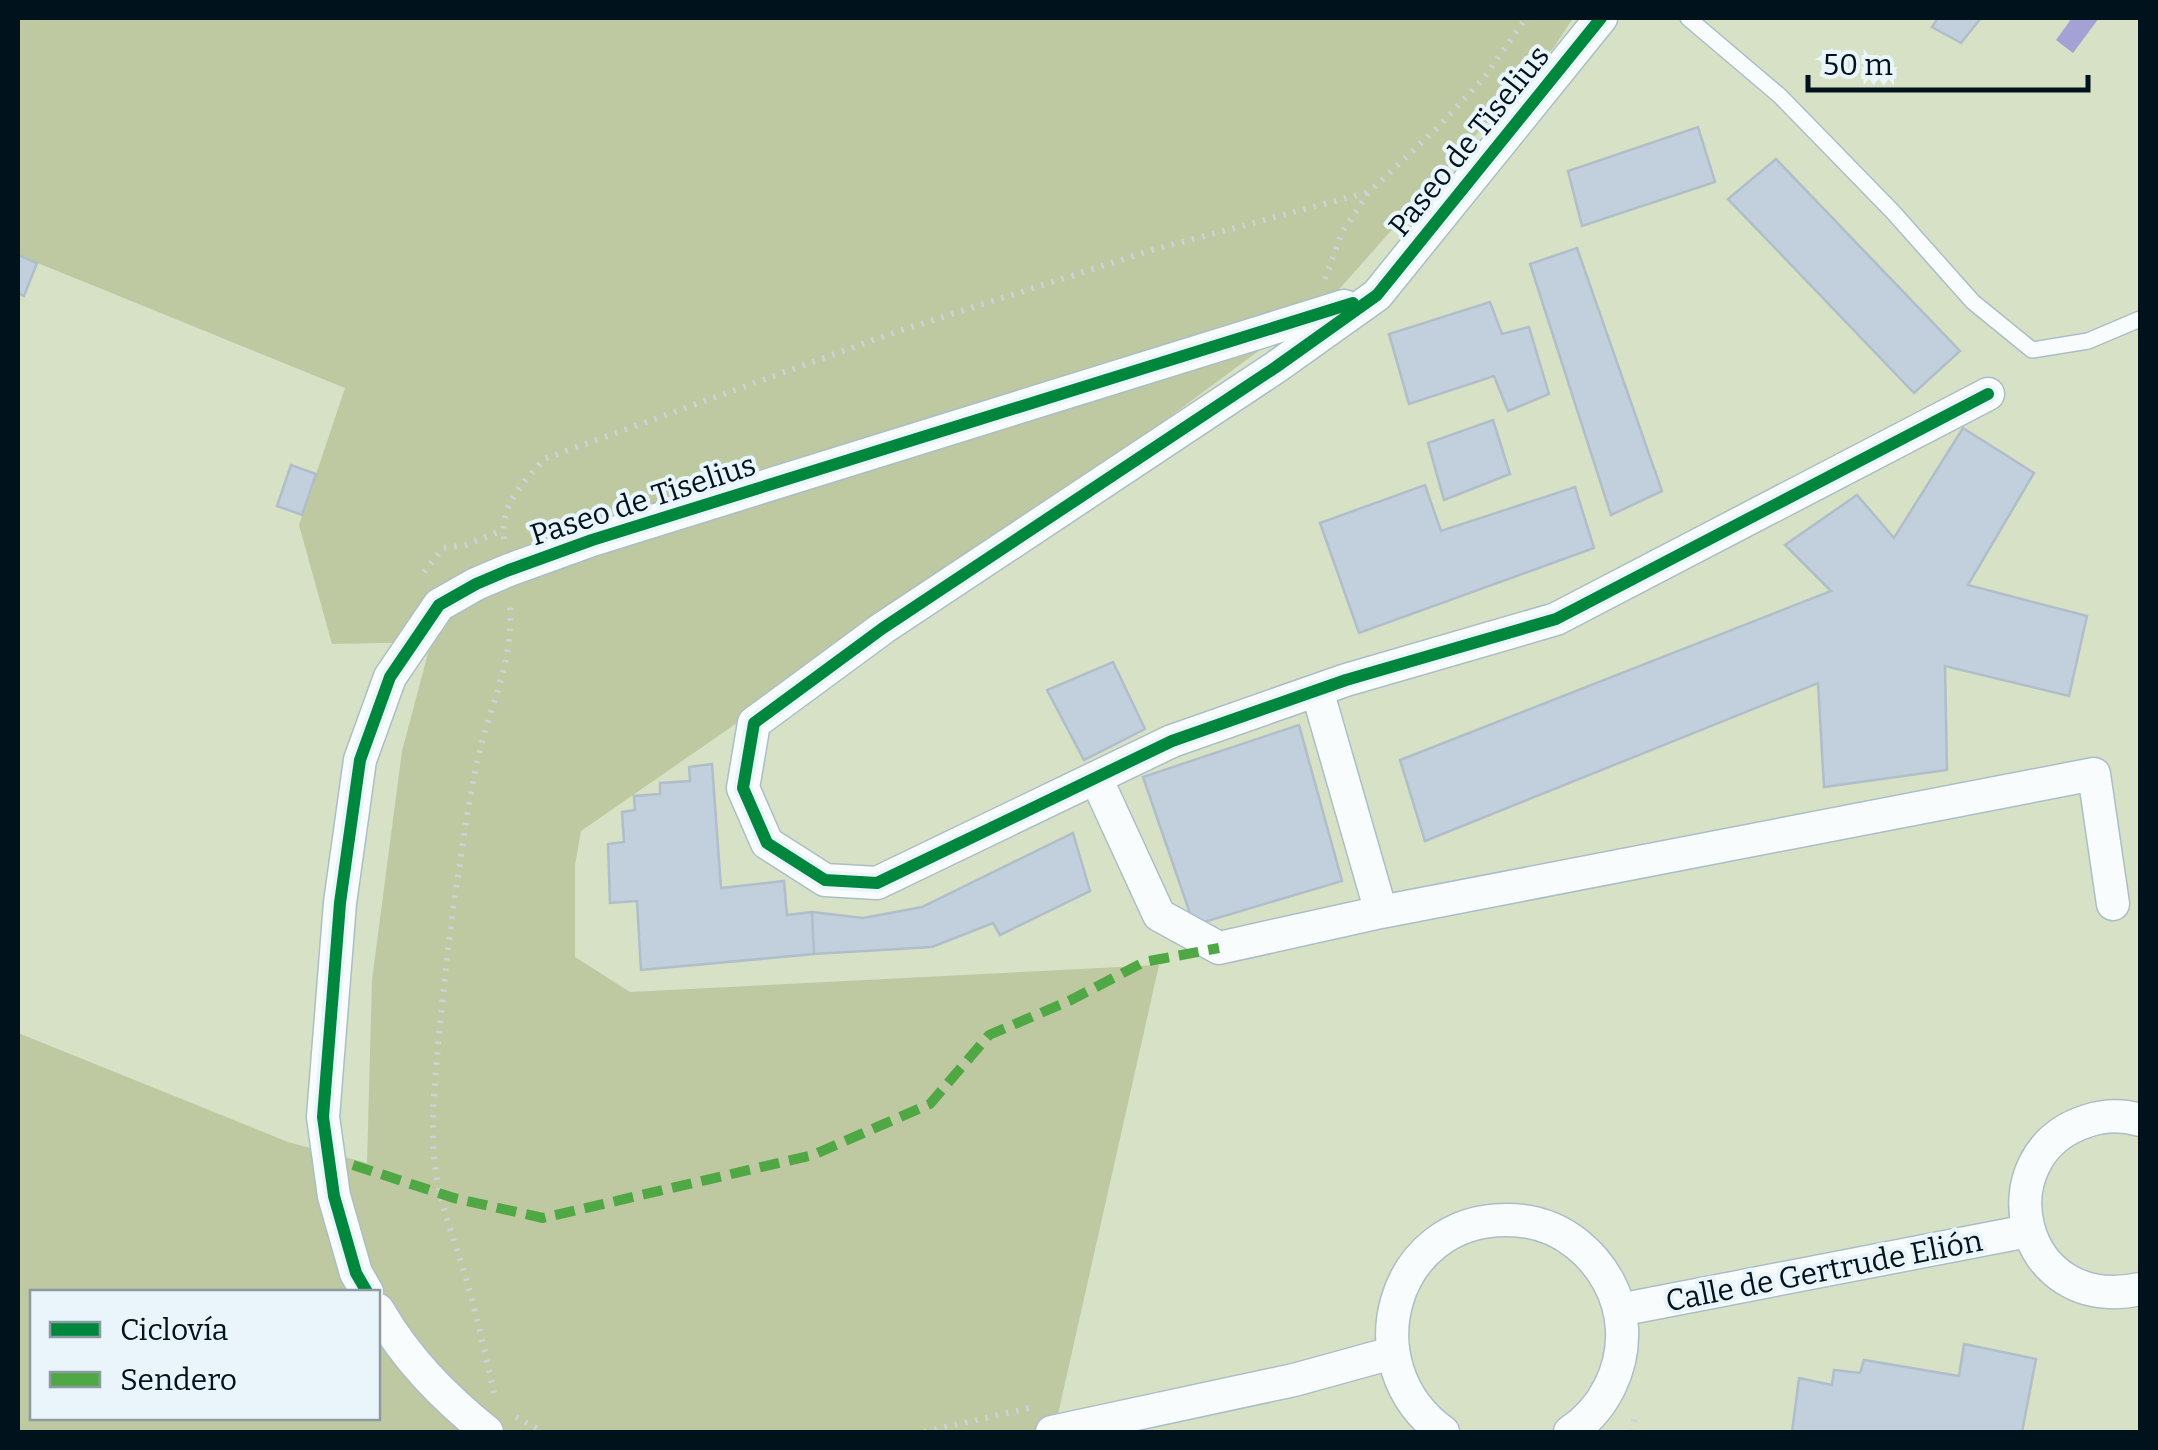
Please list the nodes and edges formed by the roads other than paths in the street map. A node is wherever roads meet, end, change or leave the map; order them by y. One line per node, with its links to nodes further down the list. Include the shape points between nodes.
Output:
1 (1601, 18): 3 (street, Paseo de Tiselius)
2 (1688, 18): 4 (lane, via 1780,96 1972,302 2032,350 2088,341)
3 (1377, 295): 7 (street, Paseo de Tiselius, via 883,628 754,723 743,788 767,843 825,880 878,883); 12 (street, Paseo de Tiselius, via 611,534 508,570 439,606 390,676 360,760 340,904 323,1117 334,1196)
4 (2140, 318)
5 (1988, 394): 6 (street, Paseo de Tiselius, via 1556,618)
6 (1317, 690): 7 (street, Paseo de Tiselius, via 1172,740); 9 (street)
7 (1096, 778): 9 (street, via 1160,915 1219,948)
8 (2113, 904): 9 (street, via 2094,774)
9 (1381, 912)
10 (2140, 1120): 11 (street, via 2096,1118 2049,1144 2029,1177)
11 (2028, 1231): 13 (street, via 2043,1260 2066,1281 2103,1294); 14 (street, Calle de Gertrude Elión)
12 (366, 1290)
13 (2140, 1290)
14 (1620, 1310): 16 (street, via 1600,1268 1570,1238 1529,1222 1478,1223 1432,1247 1407,1277 1396,1302); 20 (street, via 1622,1350 1614,1378 1599,1406)
15 (380, 1313): 18 (street, via 444,1396)
16 (1392, 1353): 17 (street, via 1294,1380); 19 (street, via 1410,1400)
17 (1046, 1419)
18 (497, 1422)
19 (1441, 1432)
20 (1570, 1432)

